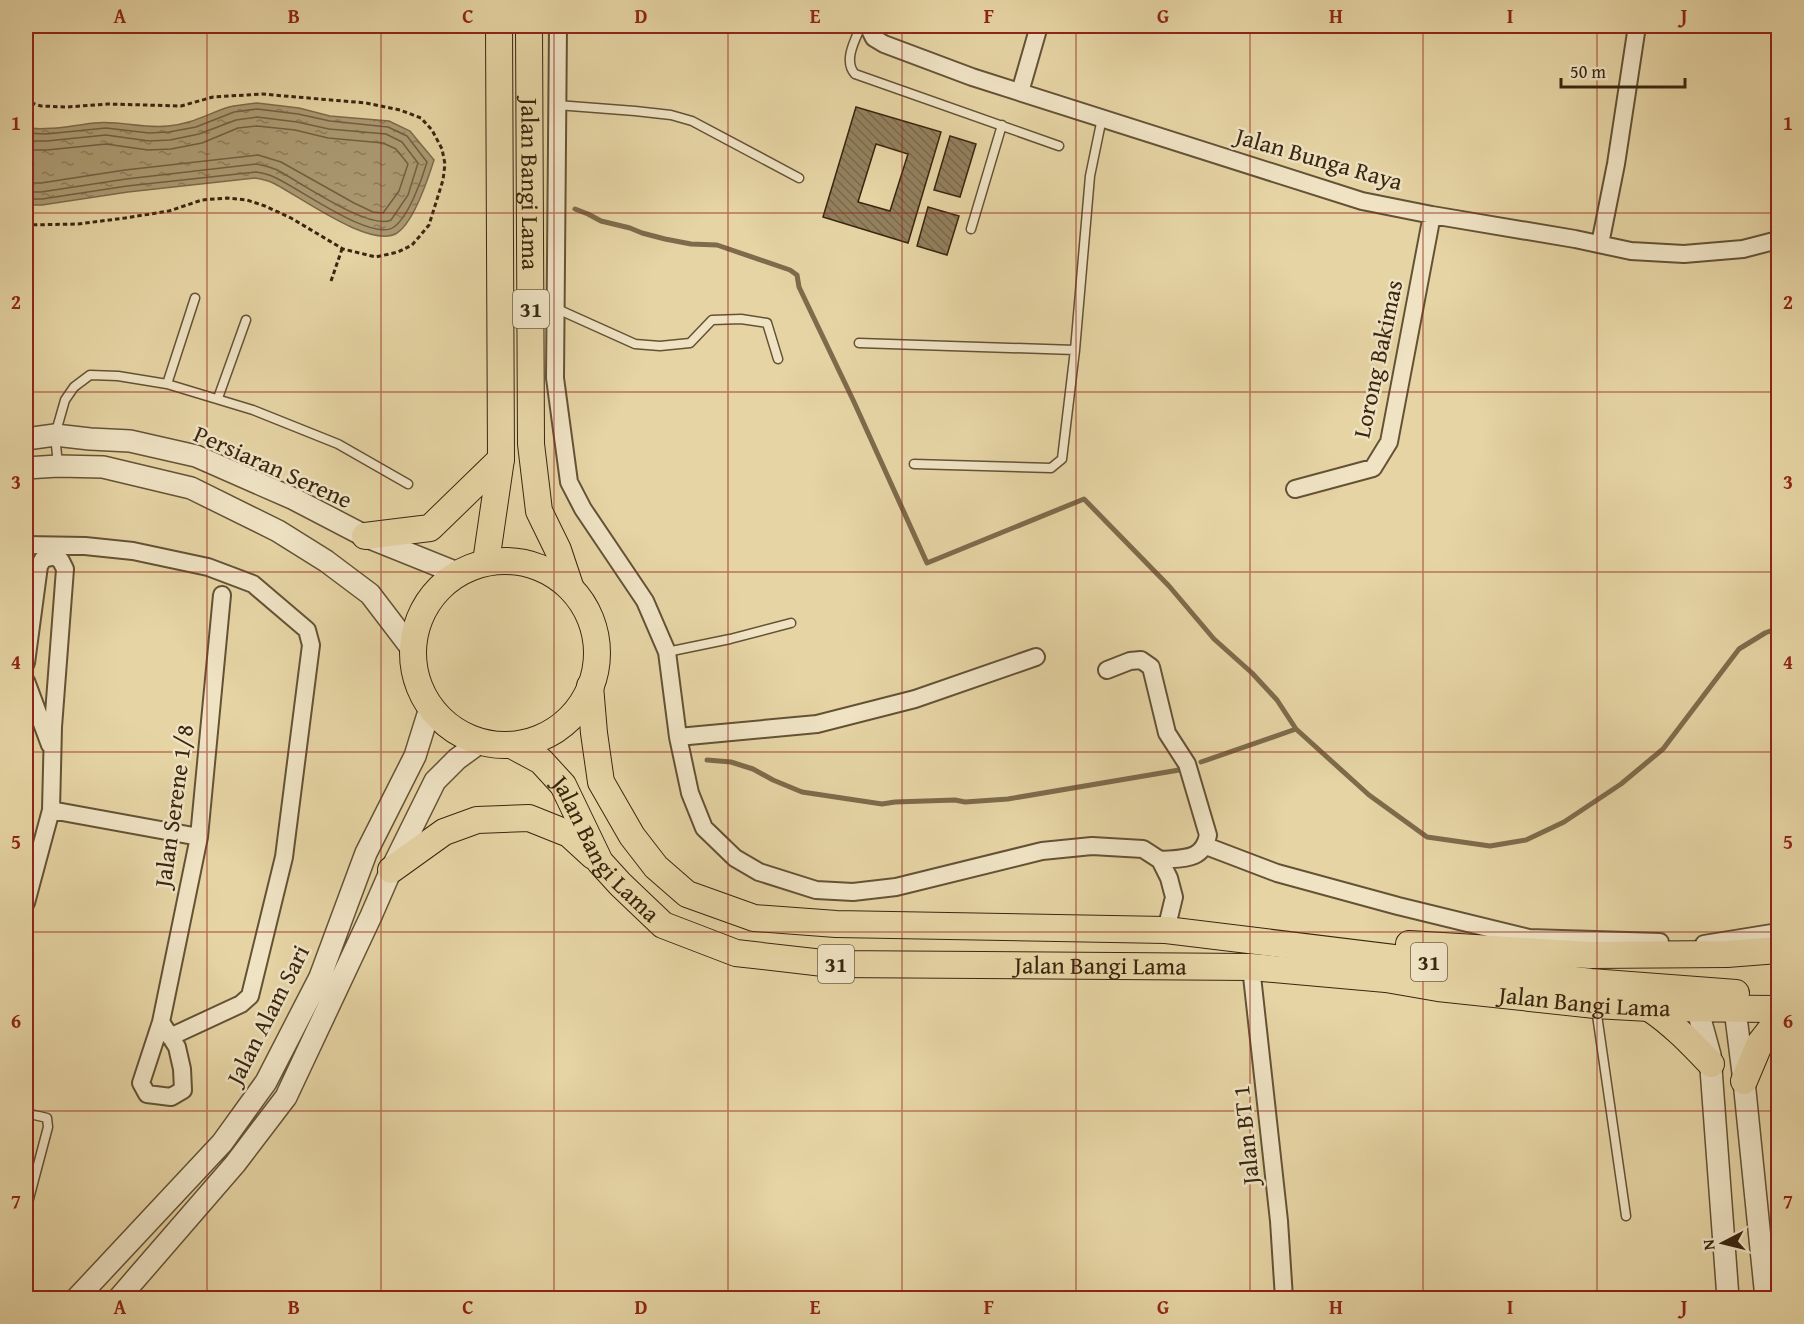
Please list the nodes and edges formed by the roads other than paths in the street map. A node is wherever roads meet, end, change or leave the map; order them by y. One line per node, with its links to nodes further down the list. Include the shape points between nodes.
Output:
1 (499, 26): 28 (main road, 31)
2 (529, 26): 38 (main road, Jalan Bangi Lama / 31, via 531,444 539,511)
3 (558, 26): 9 (street)
4 (861, 26): 11 (lane, via 849,62 855,74)
5 (868, 26): 8 (street, Jalan Bunga Raya, via 874,38 884,44)
6 (1039, 26): 8 (street)
7 (1637, 26): 17 (street)
8 (1020, 92): 10 (street, Jalan Bunga Raya)
9 (557, 105): 13 (lane, via 670,115 692,121); 19 (street)
10 (1102, 118): 14 (street, Jalan Bunga Raya, via 1362,201); 22 (lane, via 1090,176)
11 (1002, 125): 12 (lane); 15 (lane)
12 (1059, 146)
13 (799, 178)
14 (1432, 215): 17 (street, Jalan Bunga Raya); 33 (street, Lorong Bakimas, via 1389,442 1373,468)
15 (971, 228)
16 (1779, 240): 17 (street, Jalan Bunga Raya, via 1743,249 1684,254 1631,251)
17 (1600, 244)
18 (195, 298): 24 (lane)
19 (555, 308): 23 (lane, via 635,344 660,346 690,343 712,320 767,323); 42 (street, via 555,378 569,482 645,602)
20 (246, 320): 25 (lane)
21 (859, 343): 22 (lane)
22 (1075, 350): 29 (lane, via 1062,459 1050,468)
23 (778, 358)
24 (167, 384): 25 (lane); 26 (lane, via 90,375 65,400)
25 (218, 398): 32 (lane, via 338,444)
26 (55, 435): 27 (street, Persiaran Serene); 30 (lane); 34 (street, Persiaran Serene, via 130,441 196,456 294,499)
27 (26, 439)
28 (501, 459): 34 (main road, via 429,528); 36 (main road, 31)
29 (914, 464)
30 (58, 466): 31 (street); 41 (street, via 103,467 191,488 279,531 370,594)
31 (26, 468)
32 (408, 484)
33 (1295, 489)
34 (364, 536): 37 (street, Persiaran Serene)
35 (26, 545): 73 (street, via 133,550 208,567 253,584 307,630 311,645 284,858 250,996 241,1004)
36 (486, 562): 37 (main road, Jalan Bangi Lama / 31); 38 (main road, Jalan Bangi Lama / 31, via 515,560 544,569)
37 (457, 573): 41 (main road, Jalan Bangi Lama / 31, via 434,593 418,619)
38 (570, 586): 47 (main road, Jalan Bangi Lama / 31, via 588,612 597,641 596,672)
39 (222, 595): 54 (street, Jalan Serene 1/8)
40 (791, 623): 42 (lane)
41 (412, 650): 48 (main road, Jalan Bangi Lama / 31, via 416,680)
42 (667, 652): 49 (street)
43 (1036, 657): 49 (street, via 915,699 817,724)
44 (26, 663): 52 (street, via 39,566 43,558 55,556 65,569)
45 (1107, 670): 55 (street, via 1141,660 1151,667 1167,733 1187,764 1208,835)
46 (26, 681): 52 (street)
47 (590, 687): 51 (main road, Jalan Bangi Lama / 31, via 585,701 565,725 543,738); 60 (main road, Jalan Bangi Lama / 31, via 601,782 638,844 656,867 687,894 754,918 836,924)
48 (430, 708): 50 (main road, Jalan Bangi Lama / 31, via 452,729); 79 (street, Jalan Alam Sari, via 415,756 366,854 320,977 266,1082 222,1143)
49 (678, 736): 56 (street, via 690,792 704,828 735,858 759,872 816,890 853,892 896,887 1042,851 1092,846 1143,849)
50 (479, 743): 51 (main road, Jalan Bangi Lama / 31); 58 (street, Jalan Alam Sari, via 435,781)
51 (515, 747): 57 (main road, Jalan Bangi Lama / 31, via 541,761 563,785)
52 (53, 751): 53 (street)
53 (51, 810): 54 (street); 59 (street)
54 (199, 837): 72 (street, Jalan Serene 1/8)
55 (1206, 846): 56 (street, via 1193,857); 61 (street, via 1277,873 1529,938 1708,944)
56 (1160, 860): 60 (street, via 1174,897)
57 (600, 862): 58 (main road, via 569,834 529,818 477,820 444,832); 64 (main road, Jalan Bangi Lama / 31, via 663,925 736,953 832,964)
58 (391, 870): 80 (street, Jalan Alam Sari, via 286,1097 235,1164)
59 (26, 903)
60 (1166, 930): 62 (main road, Jalan Bangi Lama / 31)
61 (1779, 932)
62 (1277, 944): 63 (main road, Jalan Bangi Lama / 31, via 1345,940 1590,955); 65 (main road, Jalan Bangi Lama / 31, via 1591,982)
63 (1779, 950)
64 (1251, 967): 68 (main road, Jalan Bangi Lama / 31); 81 (street, Jalan BT 1, via 1280,1221)
65 (1695, 1000): 66 (main road, Jalan Bangi Lama / 31); 69 (main road, Jalan Bangi Lama / 31); 74 (street)
66 (1734, 1001): 67 (main road, Jalan Bangi Lama / 31, via 1766,999); 70 (main road, Jalan Bangi Lama / 31); 75 (street)
67 (1779, 1004)
68 (1595, 1005): 69 (main road, Jalan Bangi Lama / 31); 78 (lane)
69 (1650, 1008): 74 (main road, via 1670,1022)
70 (1779, 1009)
71 (1779, 1020): 75 (main road, via 1760,1043)
72 (161, 1022): 73 (street, Jalan Serene 1/8); 73 (street, Jalan Serene 1/8, via 141,1083 147,1094 171,1097 183,1090 177,1047)
73 (170, 1037)
74 (1711, 1064): 82 (street)
75 (1744, 1081): 83 (street)
76 (26, 1113): 77 (lane, via 47,1118 48,1127)
77 (26, 1210)
78 (1626, 1216)
79 (77, 1299)
80 (119, 1299)
81 (1284, 1299)
82 (1728, 1299)
83 (1766, 1299)

